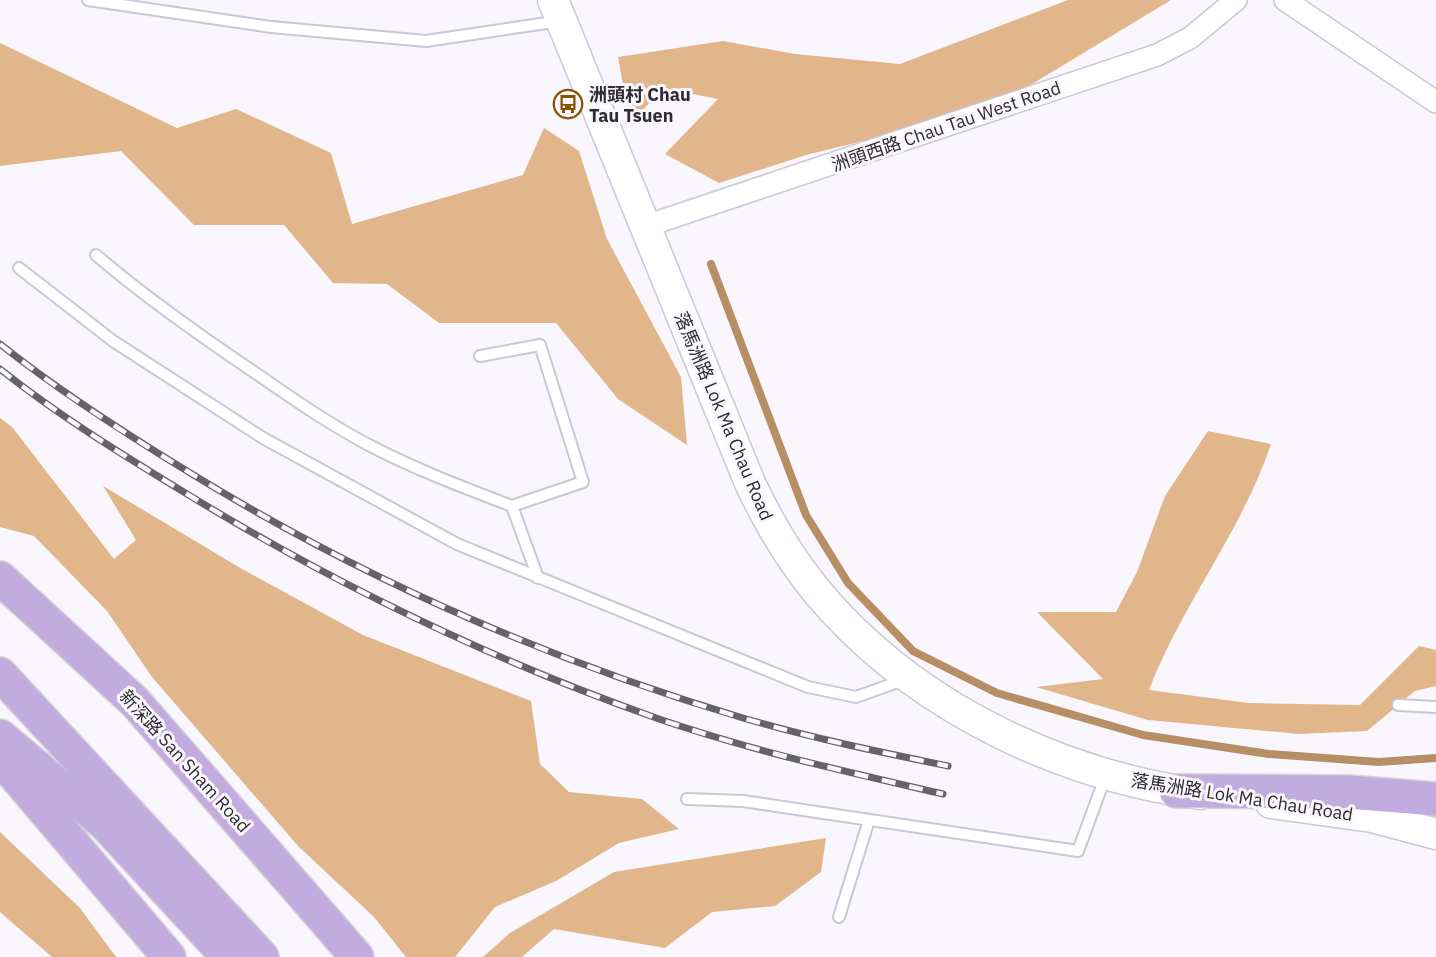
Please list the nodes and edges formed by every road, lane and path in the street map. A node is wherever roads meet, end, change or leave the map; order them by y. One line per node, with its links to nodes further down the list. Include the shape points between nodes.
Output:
1 (87, 0): 4 (lane, via 271,27 426,41)
2 (1236, 0): 6 (street, 洲頭西路 Chau Tau West Road, via 1190,38 1157,55)
3 (1286, 0): 5 (street)
4 (557, 10): 6 (street, 落馬洲路 Lok Ma Chau Road)
5 (1436, 102)
6 (643, 227): 14 (street, 落馬洲路 Lok Ma Chau Road, via 750,483 777,536 833,611)
7 (96, 255): 10 (lane, via 147,298 308,409 366,443)
8 (19, 268): 12 (lane, via 113,341 263,438 457,544)
9 (480, 356): 10 (lane, via 540,345 583,482)
10 (512, 506): 12 (lane)
11 (0, 578): 29 (main road, 新深路 San Sham Road, via 135,702)
12 (538, 578): 14 (lane, via 808,687 856,697)
13 (0, 674): 28 (main road)
14 (909, 678): 19 (street, 落馬洲路 Lok Ma Chau Road, via 1021,742)
15 (1398, 705): 16 (lane)
16 (1436, 707)
17 (0, 736): 27 (main road, via 106,825)
18 (0, 758): 26 (main road)
19 (1106, 775): 20 (street, 落馬洲路 Lok Ma Chau Road); 23 (lane, via 1078,851)
20 (1176, 791): 22 (main road, via 1348,792); 24 (street, 落馬洲路 Lok Ma Chau Road, via 1372,817)
21 (687, 799): 23 (lane, via 743,801)
22 (1436, 799)
23 (869, 820): 25 (lane)
24 (1436, 834)
25 (839, 917)
26 (169, 957)
27 (228, 957)
28 (262, 957)
29 (357, 957)

